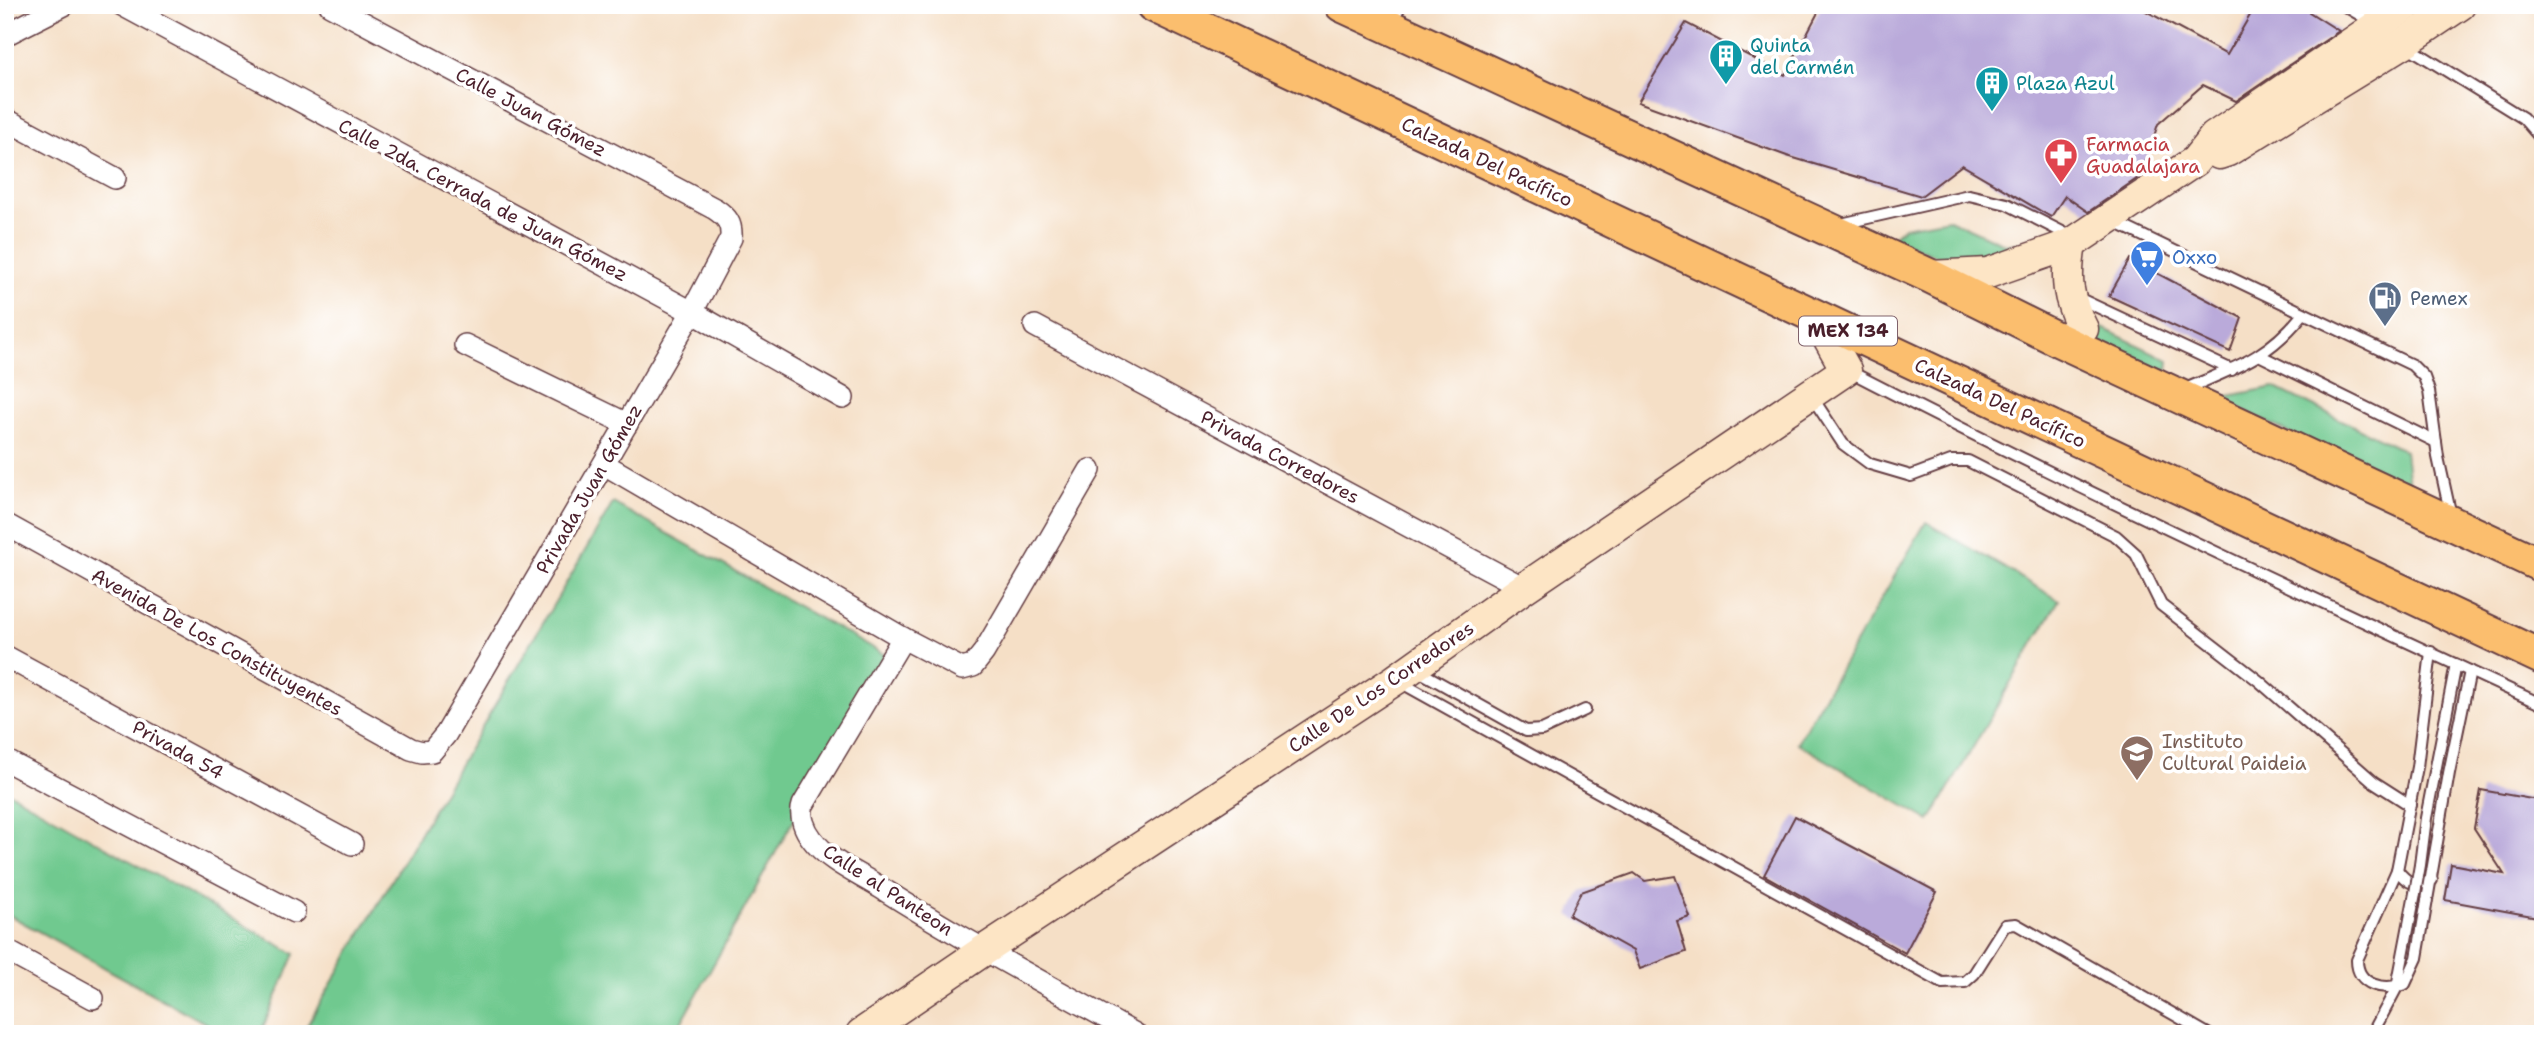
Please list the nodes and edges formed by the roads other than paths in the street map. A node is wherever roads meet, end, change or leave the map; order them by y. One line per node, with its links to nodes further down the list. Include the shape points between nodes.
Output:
1 (64, 5): 11 (street)
2 (122, 5): 23 (street, Calle 2da. Cerrada de Juan Gómez)
3 (330, 5): 18 (street, Calle Juan Gómez, via 715,209)
4 (1153, 5): 25 (main road, Calzada Del Pacífico / MEX 134)
5 (1342, 5): 9 (main road)
6 (2343, 5): 10 (lane)
7 (2407, 5): 10 (main road)
8 (2460, 5): 12 (main road)
9 (1394, 16): 19 (main road)
10 (2377, 25): 15 (main road, via 2214,137)
11 (5, 35)
12 (2402, 44): 14 (lane, via 2523,118); 15 (main road, via 2228,151)
13 (5, 119): 16 (street)
14 (2543, 141)
15 (2195, 161): 17 (main road)
16 (115, 178)
17 (2110, 220): 20 (main road); 24 (lane)
18 (730, 222): 23 (street, Privada Juan Gómez, via 731,237)
19 (1824, 228): 20 (lane, via 1969,195 2007,204); 21 (main road)
20 (2074, 242): 21 (main road, via 1987,273); 22 (main road, via 2066,278)
21 (1930, 276): 27 (main road)
22 (2069, 293): 27 (main road, via 2083,330); 31 (lane)
23 (692, 312): 34 (street, Calle 2da. Cerrada de Juan Gómez); 35 (street, Privada Juan Gómez)
24 (2303, 314): 29 (lane); 36 (lane, via 2412,365 2429,391)
25 (1816, 316): 30 (main road); 46 (main road, Calzada Del Pacífico / MEX 134)
26 (1035, 326): 42 (street, Privada Corredores)
27 (2059, 340): 32 (main road)
28 (465, 345): 35 (street)
29 (2261, 356): 31 (lane); 36 (lane)
30 (1846, 370): 33 (main road, Calle De Los Corredores); 44 (lane, via 2167,531)
31 (2232, 370): 32 (lane)
32 (2177, 393): 39 (main road)
33 (1811, 394): 42 (main road, Calle De Los Corredores); 54 (lane, via 1843,444 1870,464 1911,476 1951,461 1968,461 2116,536 2136,554 2161,605 2259,681 2374,782)
34 (843, 398)
35 (627, 424): 37 (street, Privada Juan Gómez)
36 (2436, 442): 39 (lane)
37 (604, 464): 43 (street); 52 (street, Privada Juan Gómez)
38 (1090, 470): 43 (street, via 973,666 957,668)
39 (2452, 523): 41 (main road)
40 (5, 525): 52 (street, Avenida De Los Constituyentes, via 411,749)
41 (2543, 566)
42 (1524, 588): 49 (main road, Calle De Los Corredores)
43 (903, 638): 60 (street, Calle al Panteon, via 803,805 802,820 811,839 826,853)
44 (2431, 652): 47 (lane); 54 (lane)
45 (5, 656): 55 (street, Privada 54)
46 (2543, 658)
47 (2456, 664): 48 (lane); 61 (lane, bridge)
48 (2470, 671): 50 (lane); 57 (lane)
49 (1404, 674): 51 (lane, via 1526,731 1542,730); 60 (main road, Calle De Los Corredores); 65 (lane, via 1942,983 1965,982 2005,925 2016,924)
50 (2543, 705)
51 (1586, 710)
52 (432, 751)
53 (5, 760): 58 (street)
54 (2410, 805): 56 (lane)
55 (352, 844)
56 (2397, 870): 57 (lane, via 2414,884); 61 (lane, via 2360,950 2357,970 2373,985)
57 (2431, 880): 61 (lane, via 2417,958 2410,978)
58 (294, 912)
59 (5, 950): 62 (street)
60 (983, 951): 63 (main road, Calle De Los Corredores); 64 (street, Calle al Panteon)
61 (2397, 987): 66 (lane)
62 (93, 998)
63 (861, 1034)
64 (1135, 1034)
65 (2208, 1034)
66 (2372, 1034)

